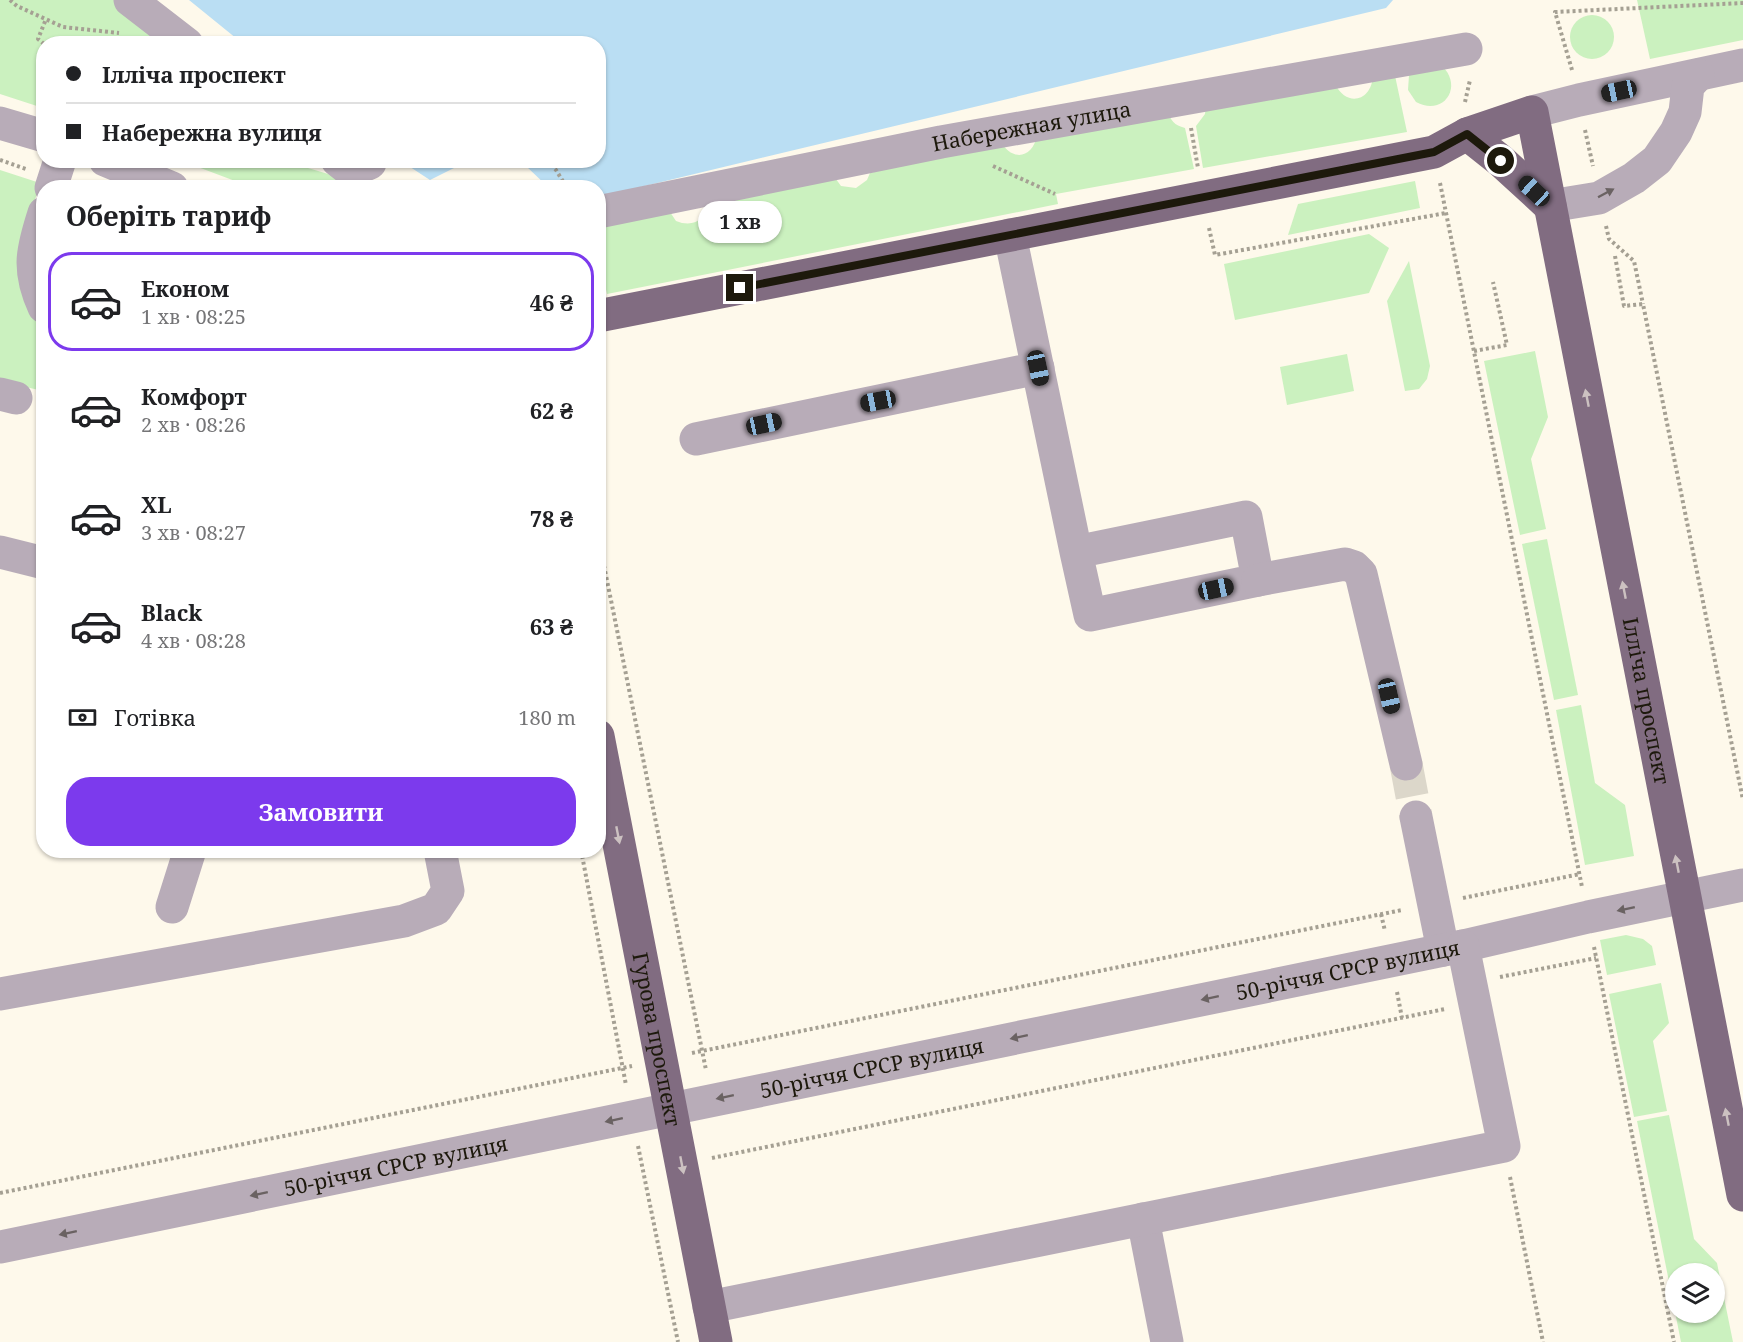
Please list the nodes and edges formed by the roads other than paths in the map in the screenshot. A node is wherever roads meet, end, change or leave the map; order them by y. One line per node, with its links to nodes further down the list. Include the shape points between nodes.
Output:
1 (130, 0): 2 (street)
2 (177, 36)
3 (1466, 49): 13 (street, Набережная улица, via 941,141)
4 (1743, 65): 5 (street)
5 (1698, 75): 6 (street); 12 (street, one-way to 5, via 1599,198 1657,160 1676,132 1685,112 1688,86)
6 (1532, 112): 7 (main road); 12 (main road, Ілліча проспект)
7 (1464, 121): 12 (main road); 14 (main road, via 1434,152)
8 (0, 123): 9 (street)
9 (36, 134)
10 (124, 168): 11 (street)
11 (153, 180)
12 (1550, 206): 30 (main road, Ілліча проспект, one-way to 12)
13 (606, 210)
14 (1010, 235): 17 (main road); 18 (street)
15 (36, 237): 16 (street)
16 (36, 291)
17 (606, 314)
18 (1038, 368): 19 (street); 21 (street)
19 (696, 439)
20 (0, 552): 22 (street)
21 (1077, 552): 23 (street, via 1090,615); 23 (street, via 1246,517)
22 (36, 561)
23 (1258, 580): 24 (street, via 1345,564 1361,574)
24 (1406, 764)
25 (606, 777): 34 (main road, Гурова проспект, one-way to 34)
26 (1416, 817): 32 (street, via 1433,904)
27 (187, 858): 31 (street)
28 (442, 858): 33 (street, via 448,891 436,909 404,921)
29 (1743, 885): 30 (street, 50-річчя СРСР вулиця)
30 (1684, 897): 32 (street, 50-річчя СРСР вулиця, one-way to 32); 35 (main road, Ілліча проспект, one-way to 30)
31 (172, 907)
32 (1453, 948): 34 (street, 50-річчя СРСР вулиця, one-way to 34); 36 (street, via 1473,993 1504,1146)
33 (0, 994)
34 (671, 1108): 37 (street, 50-річчя СРСР вулиця, one-way to 37); 38 (main road, Гурова проспект, one-way to 38)
35 (1743, 1195)
36 (1143, 1219): 38 (street); 40 (street)
37 (0, 1247)
38 (709, 1307): 39 (main road, Гурова проспект)
39 (716, 1342)
40 (1167, 1342)

